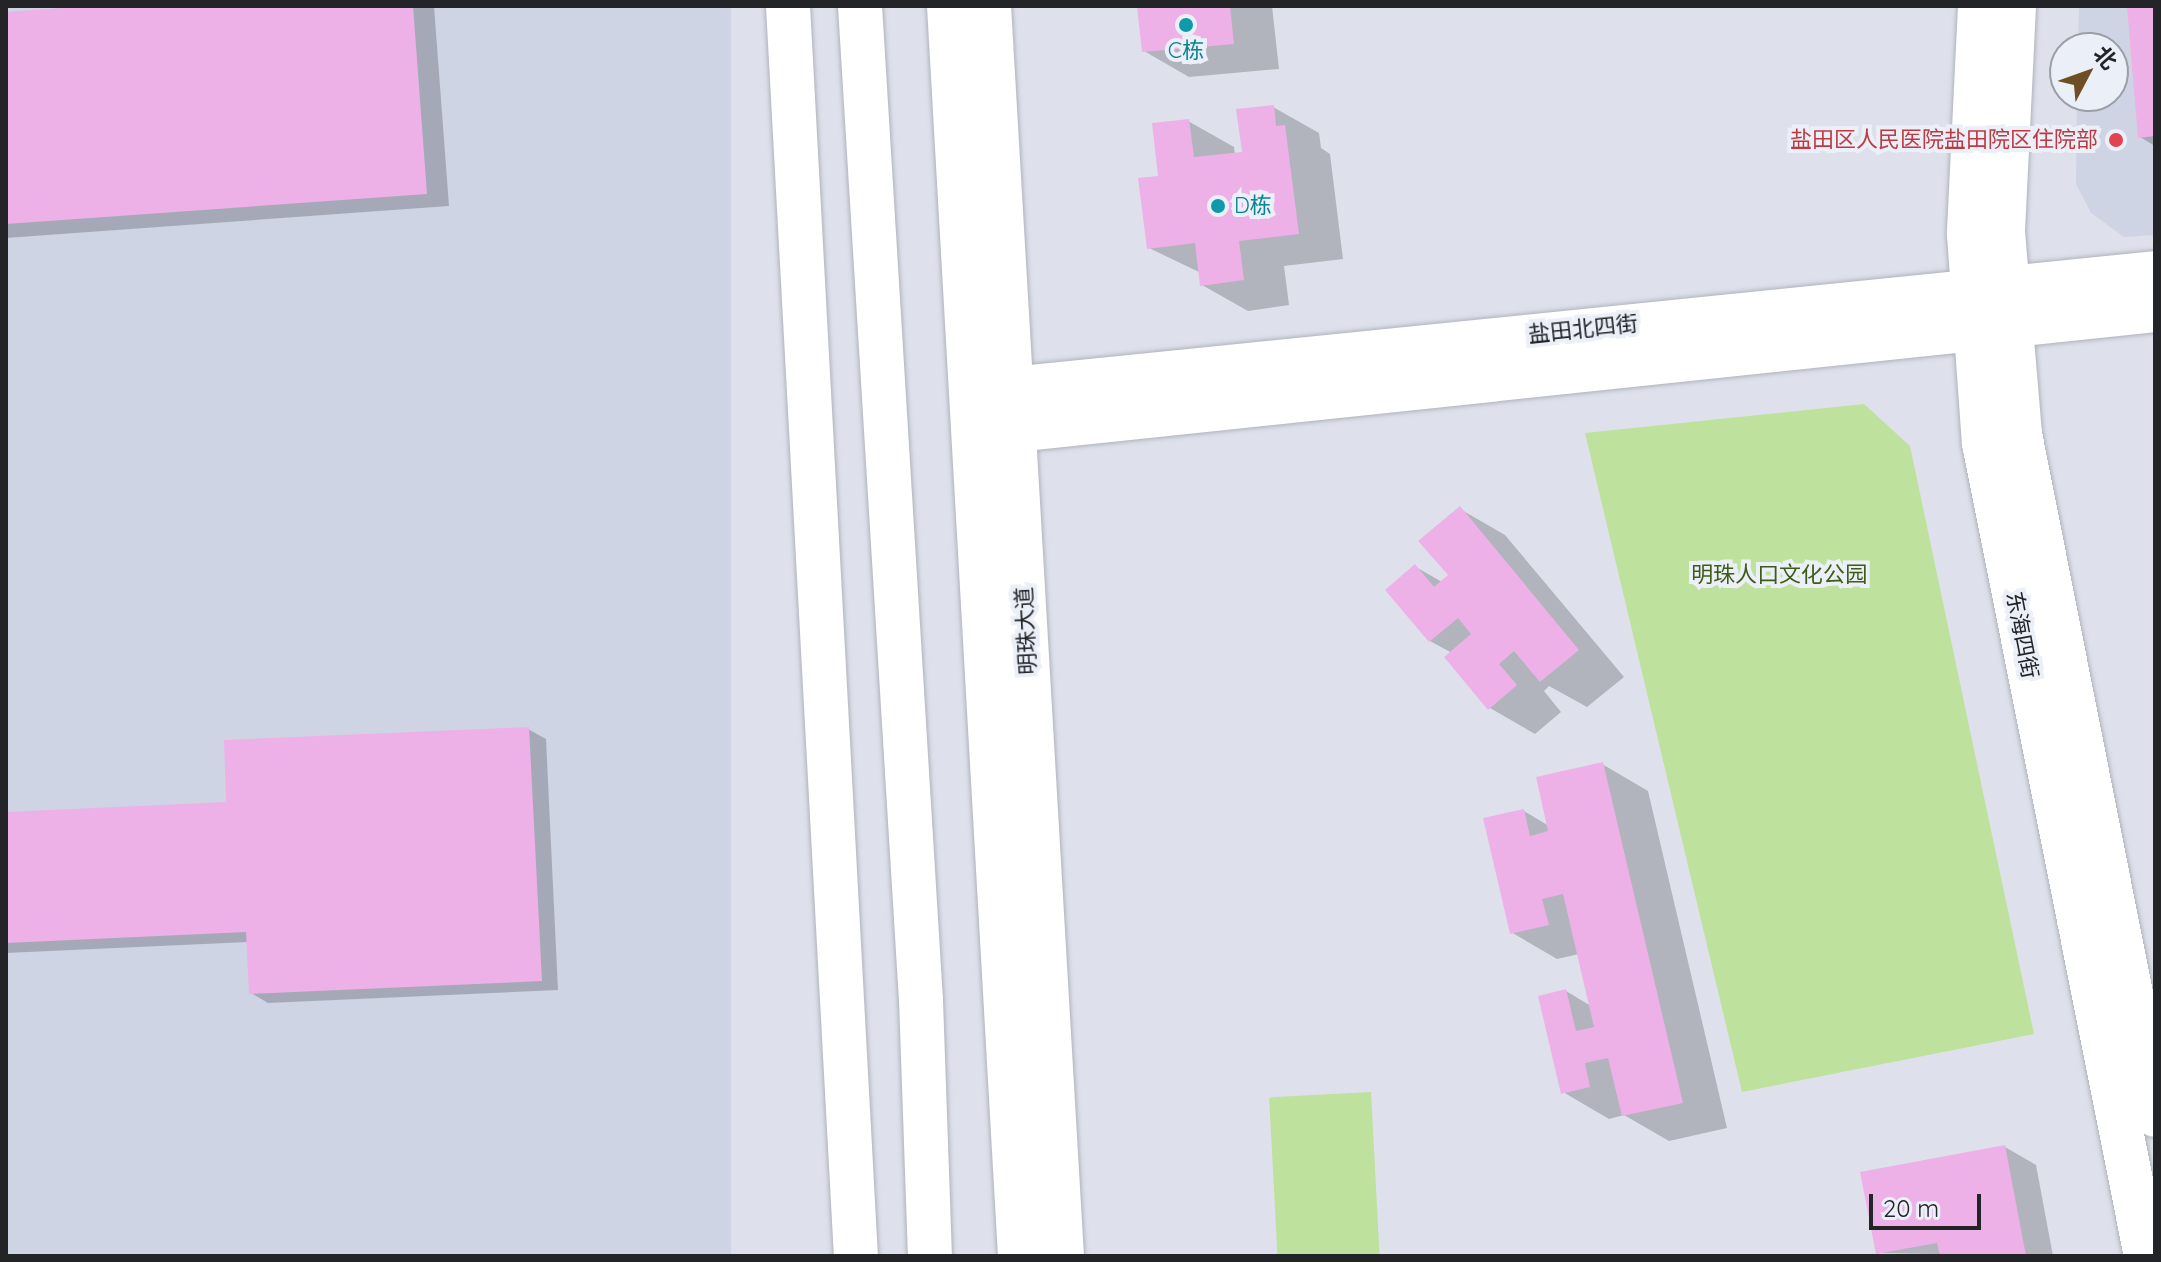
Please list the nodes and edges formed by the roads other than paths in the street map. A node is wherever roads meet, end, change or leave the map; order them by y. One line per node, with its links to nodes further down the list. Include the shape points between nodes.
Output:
1 (788, 6): 13 (street)
2 (860, 6): 14 (street, via 921,1000)
3 (949, 6): 15 (street, 明珠大道)
4 (989, 6): 10 (street, 明珠大道)
5 (1980, 6): 8 (street, 东海四街, via 1969,235)
6 (2014, 6): 8 (street, 东海四街, via 2003,232)
7 (2155, 273): 8 (street, 盐田北四街)
8 (1992, 305): 9 (street, 盐田北四街); 10 (street, 盐田北四街); 11 (street, 东海四街)
9 (2155, 310)
10 (1013, 409): 16 (street, 明珠大道)
11 (2133, 1040): 12 (street, 东海四街); 17 (street, 东海四街)
12 (2155, 1115)
13 (856, 1256)
14 (930, 1256)
15 (1020, 1256)
16 (1062, 1256)
17 (2146, 1256)

